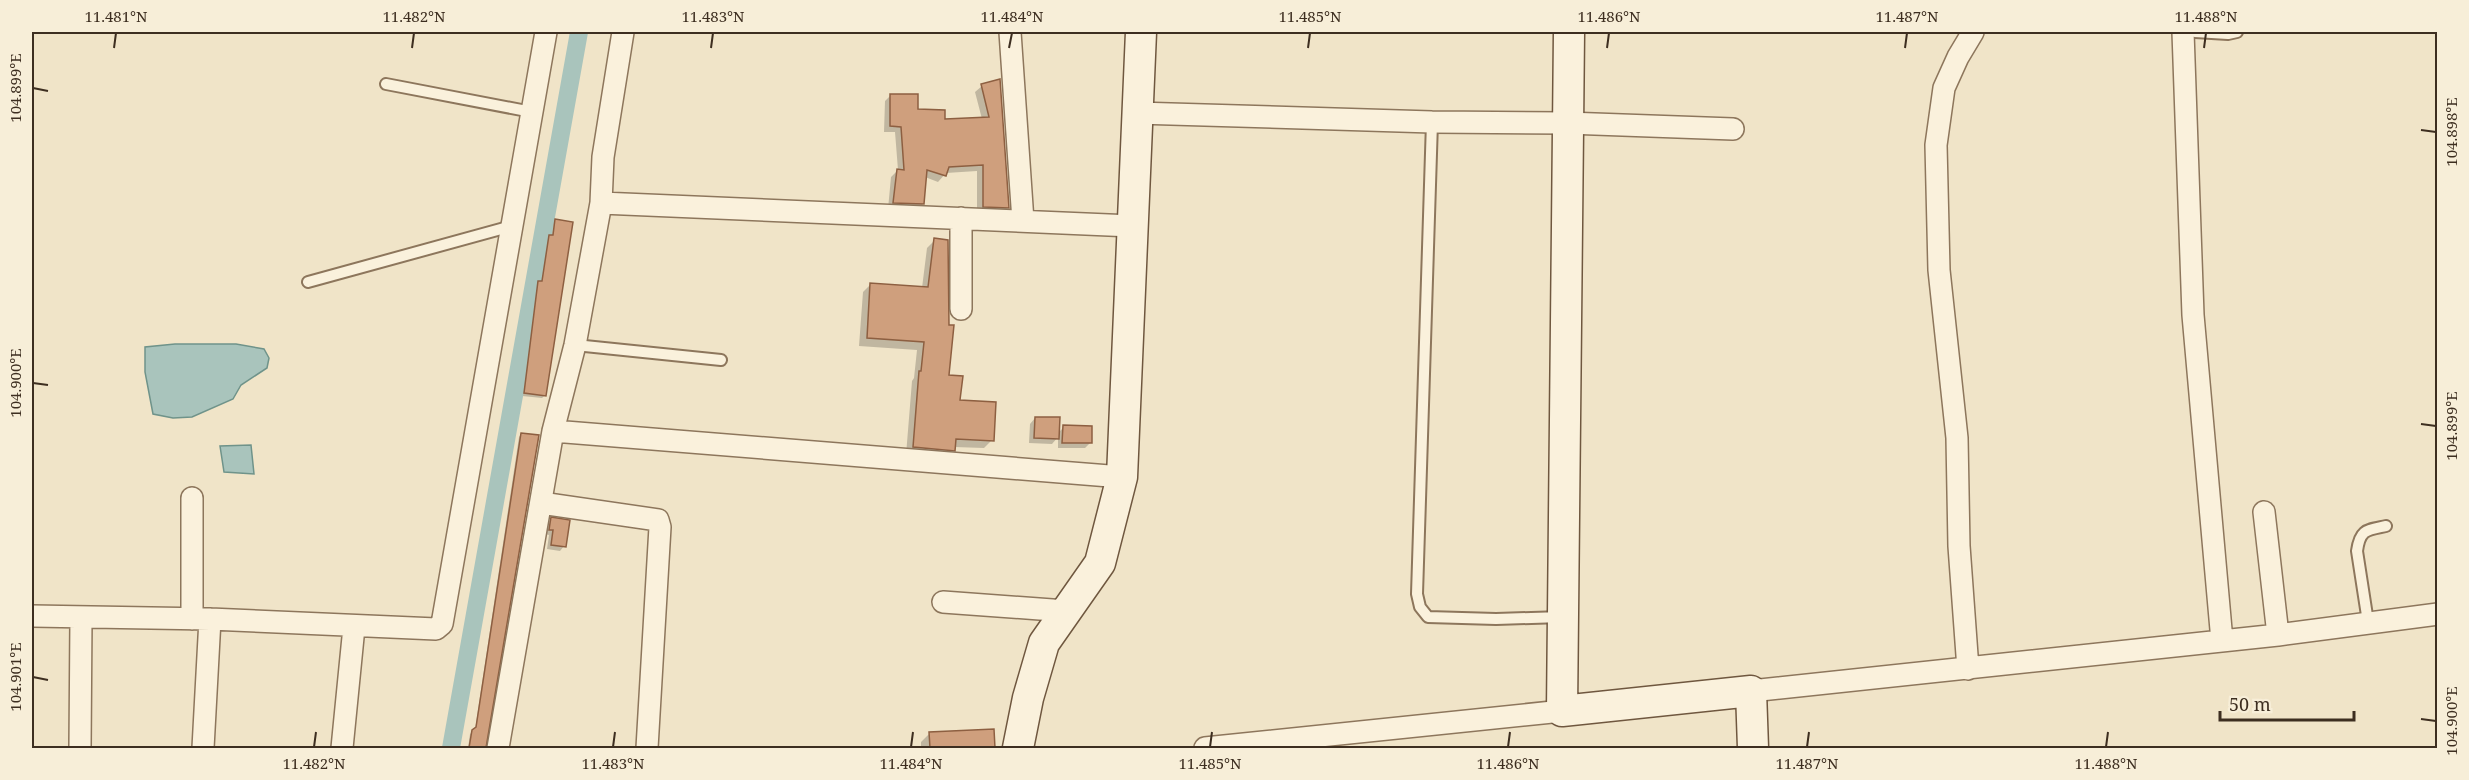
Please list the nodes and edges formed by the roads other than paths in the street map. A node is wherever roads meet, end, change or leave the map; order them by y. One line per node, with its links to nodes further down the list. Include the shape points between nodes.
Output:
1 (546, 32): 11 (street)
2 (623, 32): 16 (street, via 603,157)
3 (1010, 32): 18 (street)
4 (1141, 32): 12 (main road)
5 (1569, 32): 14 (main road)
6 (1973, 32): 42 (street, via 1944,88 1936,145 1939,270 1957,438 1959,546)
7 (2183, 32): 41 (street, via 2193,315)
8 (2195, 32): 9 (lane)
9 (2237, 32)
10 (386, 84): 11 (lane)
11 (532, 112): 19 (street)
12 (1137, 113): 13 (street); 20 (main road)
13 (1432, 123): 14 (street); 35 (lane, via 1417,594 1420,607 1428,617)
14 (1568, 123): 15 (street); 35 (main road)
15 (1732, 129)
16 (601, 203): 17 (street); 23 (street)
17 (961, 218): 18 (street); 22 (street)
18 (1023, 221): 20 (street)
19 (512, 226): 21 (lane); 39 (street, via 441,624 436,629)
20 (1132, 226): 26 (main road)
21 (308, 282)
22 (961, 309)
23 (575, 345): 24 (lane); 25 (street)
24 (721, 360)
25 (553, 431): 26 (street); 28 (street)
26 (1122, 477): 32 (main road, via 1100,563)
27 (192, 498): 37 (street)
28 (541, 503): 48 (street); 49 (street, via 658,520)
29 (2264, 512): 40 (street)
30 (2386, 526): 38 (lane, via 2366,531 2359,540 2357,551)
31 (943, 602): 32 (street)
32 (1066, 611): 50 (main road, via 1044,643)
33 (2438, 614): 38 (street)
34 (32, 615): 36 (street)
35 (1563, 617): 44 (main road)
36 (81, 618): 37 (street); 45 (street)
37 (201, 619): 39 (street); 46 (street)
38 (2368, 622): 40 (street)
39 (354, 627): 47 (street)
40 (2278, 635): 41 (street)
41 (2222, 641): 42 (street)
42 (1968, 669): 43 (street)
43 (1751, 691): 44 (main road); 52 (main road)
44 (1562, 711): 51 (street)
45 (80, 748)
46 (203, 748)
47 (342, 748)
48 (498, 748)
49 (647, 748)
50 (1018, 748)
51 (1205, 748)
52 (1753, 748)

